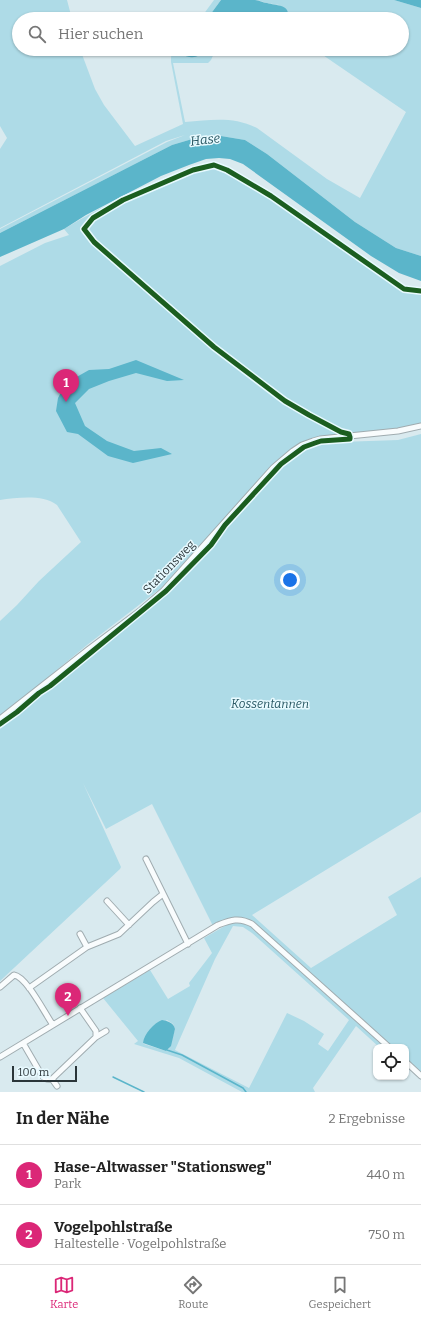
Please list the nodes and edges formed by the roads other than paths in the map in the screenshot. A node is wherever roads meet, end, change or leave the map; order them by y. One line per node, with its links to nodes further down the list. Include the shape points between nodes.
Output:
1 (421, 426): 2 (street, Stationsweg, via 398,431 320,439 293,451 273,468 162,591)
2 (0, 720)
3 (146, 859): 4 (street)
4 (163, 894): 6 (street); 8 (street)
5 (107, 902): 6 (street)
6 (129, 925): 9 (street, via 115,936)
7 (80, 934): 9 (street)
8 (188, 944): 12 (street); 17 (street, via 225,922 245,920)
9 (87, 947): 11 (street)
10 (0, 987): 11 (street, via 14,975)
11 (29, 988): 13 (street)
12 (80, 1008): 13 (street); 15 (street, via 96,1031)
13 (52, 1025): 16 (street)
14 (106, 1031): 15 (street)
15 (96, 1037): 21 (street)
16 (23, 1043): 18 (street); 21 (street, via 44,1078)
17 (386, 1044)
18 (0, 1057)
19 (409, 1065): 20 (street)
20 (421, 1076)
21 (52, 1079): 22 (street)
22 (57, 1086)

